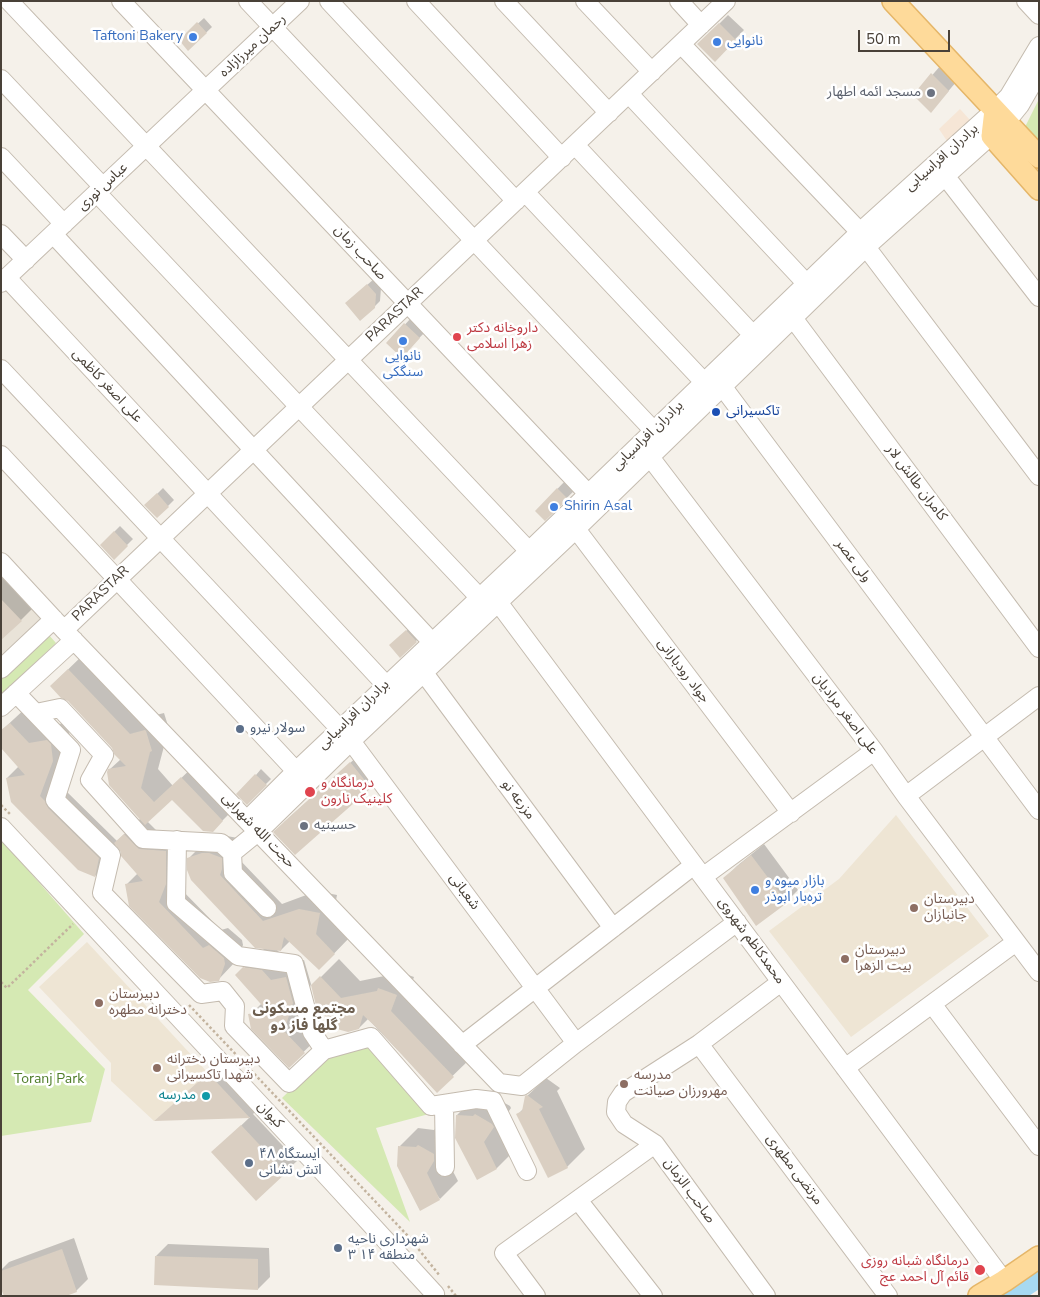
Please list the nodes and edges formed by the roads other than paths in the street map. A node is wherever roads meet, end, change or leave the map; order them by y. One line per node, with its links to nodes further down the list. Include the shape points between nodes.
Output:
1 (9, 1): 26 (street)
2 (121, 1): 21 (street, صاحب زمان)
3 (248, 1): 15 (street)
4 (300, 1): 15 (street, رحمان میرزازاده)
5 (329, 1): 33 (street)
6 (416, 1): 29 (street)
7 (504, 1): 23 (street)
8 (585, 1): 18 (street)
9 (679, 1): 14 (street)
10 (726, 1): 14 (street, PARASTAR)
11 (893, 1): 24 (main road)
12 (1026, 1): 13 (street)
13 (1039, 15)
14 (701, 25): 16 (street, PARASTAR)
15 (272, 27): 21 (street, رحمان میرزازاده); 37 (street)
16 (681, 44): 18 (street, PARASTAR); 36 (street)
17 (1039, 46): 24 (street, برادران افراسیابی, via 1009,96)
18 (652, 72): 22 (street, PARASTAR)
19 (1039, 72): 24 (street, برادران افراسیابی, via 1020,105)
20 (1, 79): 32 (street)
21 (206, 90): 26 (street, عباس نوری); 42 (street, صاحب زمان)
22 (629, 94): 23 (street, PARASTAR); 40 (street)
23 (609, 113): 25 (street, PARASTAR)
24 (998, 122): 28 (main road); 30 (street, برادران افراسیابی); 31 (main road); 36 (street, برادران افراسیابی)
25 (575, 145): 29 (street, PARASTAR); 44 (street)
26 (146, 146): 32 (street, عباس نوری); 45 (street)
27 (1, 157): 34 (street)
28 (1039, 157)
29 (562, 158): 33 (street, PARASTAR)
30 (946, 177): 36 (street, برادران افراسیابی); 41 (street)
31 (1039, 189)
32 (100, 190): 34 (street, عباس نوری); 49 (street)
33 (520, 197): 37 (street, PARASTAR); 47 (street)
34 (59, 229): 38 (street, عباس نوری); 51 (street)
35 (1, 234): 38 (street)
36 (863, 240): 40 (street, برادران افراسیابی); 43 (street, برادران افراسیابی); 54 (street)
37 (474, 241): 42 (street, PARASTAR); 50 (street)
38 (26, 260): 39 (street, عباس نوری)
39 (4, 281): 55 (street, علی اصغر کاظمی)
40 (806, 283): 44 (street, برادران افراسیابی)
41 (1039, 297)
42 (408, 303): 45 (street, PARASTAR); 56 (street, صاحب زمان)
43 (793, 318): 48 (street, برادران افراسیابی); 66 (street, کامران طالش لار)
44 (753, 335): 47 (street, برادران افراسیابی)
45 (348, 360): 49 (street, PARASTAR); 59 (street)
46 (1, 368): 58 (street, شعبانی)
47 (704, 382): 50 (street, برادران افراسیابی)
48 (722, 386): 53 (street, برادران افراسیابی); 75 (street, ولی عصر)
49 (299, 406): 51 (street, PARASTAR); 62 (street)
50 (654, 431): 56 (street, برادران افراسیابی)
51 (254, 450): 55 (street, PARASTAR); 65 (street)
52 (1, 455): 61 (street)
53 (650, 457): 56 (street, برادران افراسیابی); 76 (street, علی اصغر مرادیان)
54 (1039, 476)
55 (208, 494): 58 (street, PARASTAR); 69 (street, علی اصغر کاظمی)
56 (594, 499): 57 (street, برادران افراسیابی); 59 (street, برادران افراسیابی)
57 (576, 529): 63 (street, برادران افراسیابی); 80 (street, جواد رودبارانی)
58 (161, 538): 61 (street, PARASTAR); 74 (street, شعبانی)
59 (528, 551): 62 (street, برادران افراسیابی)
60 (1, 562): 64 (street, حجت الله شهرابی)
61 (117, 580): 64 (street, PARASTAR); 77 (street)
62 (479, 597): 65 (street, برادران افراسیابی)
63 (498, 602): 68 (street, برادران افراسیابی); 85 (street, محمدکاظم شهروی)
64 (64, 630): 67 (street, PARASTAR); 70 (street, PARASTAR); 82 (street, حجت الله شهرابی)
65 (431, 641): 69 (street, برادران افراسیابی)
66 (1039, 648)
67 (1, 669)
68 (424, 673): 74 (street, برادران افراسیابی); 88 (street, مزرعه نو)
69 (386, 685): 74 (street, برادران افراسیابی)
70 (16, 693): 72 (street, PARASTAR); 73 (street)
71 (1039, 696): 75 (street)
72 (1, 707)
73 (36, 713): 83 (street, via 60,708 104,755 90,780 143,839); 97 (street, via 71,750 55,800 111,855 102,893 201,994 223,991 235,1006 234,1026 289,1084)
74 (346, 735): 77 (street, برادران افراسیابی); 82 (street, برادران افراسیابی); 92 (street, شعبانی)
75 (984, 737): 78 (street); 79 (street, ولی عصر)
76 (874, 752): 78 (street, علی اصغر مرادیان); 80 (street)
77 (296, 771): 82 (street, برادران افراسیابی)
78 (906, 796): 89 (street, علی اصغر مرادیان)
79 (1039, 810)
80 (790, 812): 85 (street)
81 (8, 823): 107 (street, کیوان, via 83,914)
82 (253, 826): 84 (street); 96 (street, حجت الله شهرابی)
83 (177, 840): 84 (street, via 221,843); 97 (street, via 176,903 238,956 294,964 312,1032)
84 (232, 854): 86 (street, via 233,873)
85 (699, 870): 87 (street, محمدکاظم شهروی); 88 (street)
86 (268, 908)
87 (737, 922): 91 (street, محمدکاظم شهروی); 94 (street)
88 (613, 928): 92 (street)
89 (1016, 942): 90 (street, علی اصغر مرادیان); 93 (street)
90 (1039, 972)
91 (781, 982): 95 (street); 98 (street, محمدکاظم شهروی)
92 (535, 988): 94 (street, شعبانی); 96 (street)
93 (932, 1004): 98 (street); 101 (street)
94 (576, 1043): 96 (street, حجت الله شهرابی, via 522,1086 499,1083)
95 (700, 1044): 100 (street, صاحب الزمان, via 624,1093 617,1102 616,1112 624,1124); 111 (street, مرتضی مطهری)
96 (462, 1045)
97 (324, 1050): 99 (street, via 371,1037 431,1106)
98 (846, 1068): 106 (street, محمدکاظم شهروی)
99 (444, 1104): 102 (street); 103 (street, via 476,1099 493,1101)
100 (655, 1144): 104 (street); 110 (street, صاحب الزمان)
101 (1039, 1146)
102 (445, 1167)
103 (527, 1171)
104 (578, 1200): 108 (street, via 504,1253); 109 (street)
105 (1039, 1257): 106 (main road)
106 (1004, 1281): 112 (main road)
107 (434, 1296)
108 (536, 1296)
109 (653, 1296)
110 (766, 1296)
111 (888, 1296)
112 (979, 1296)

